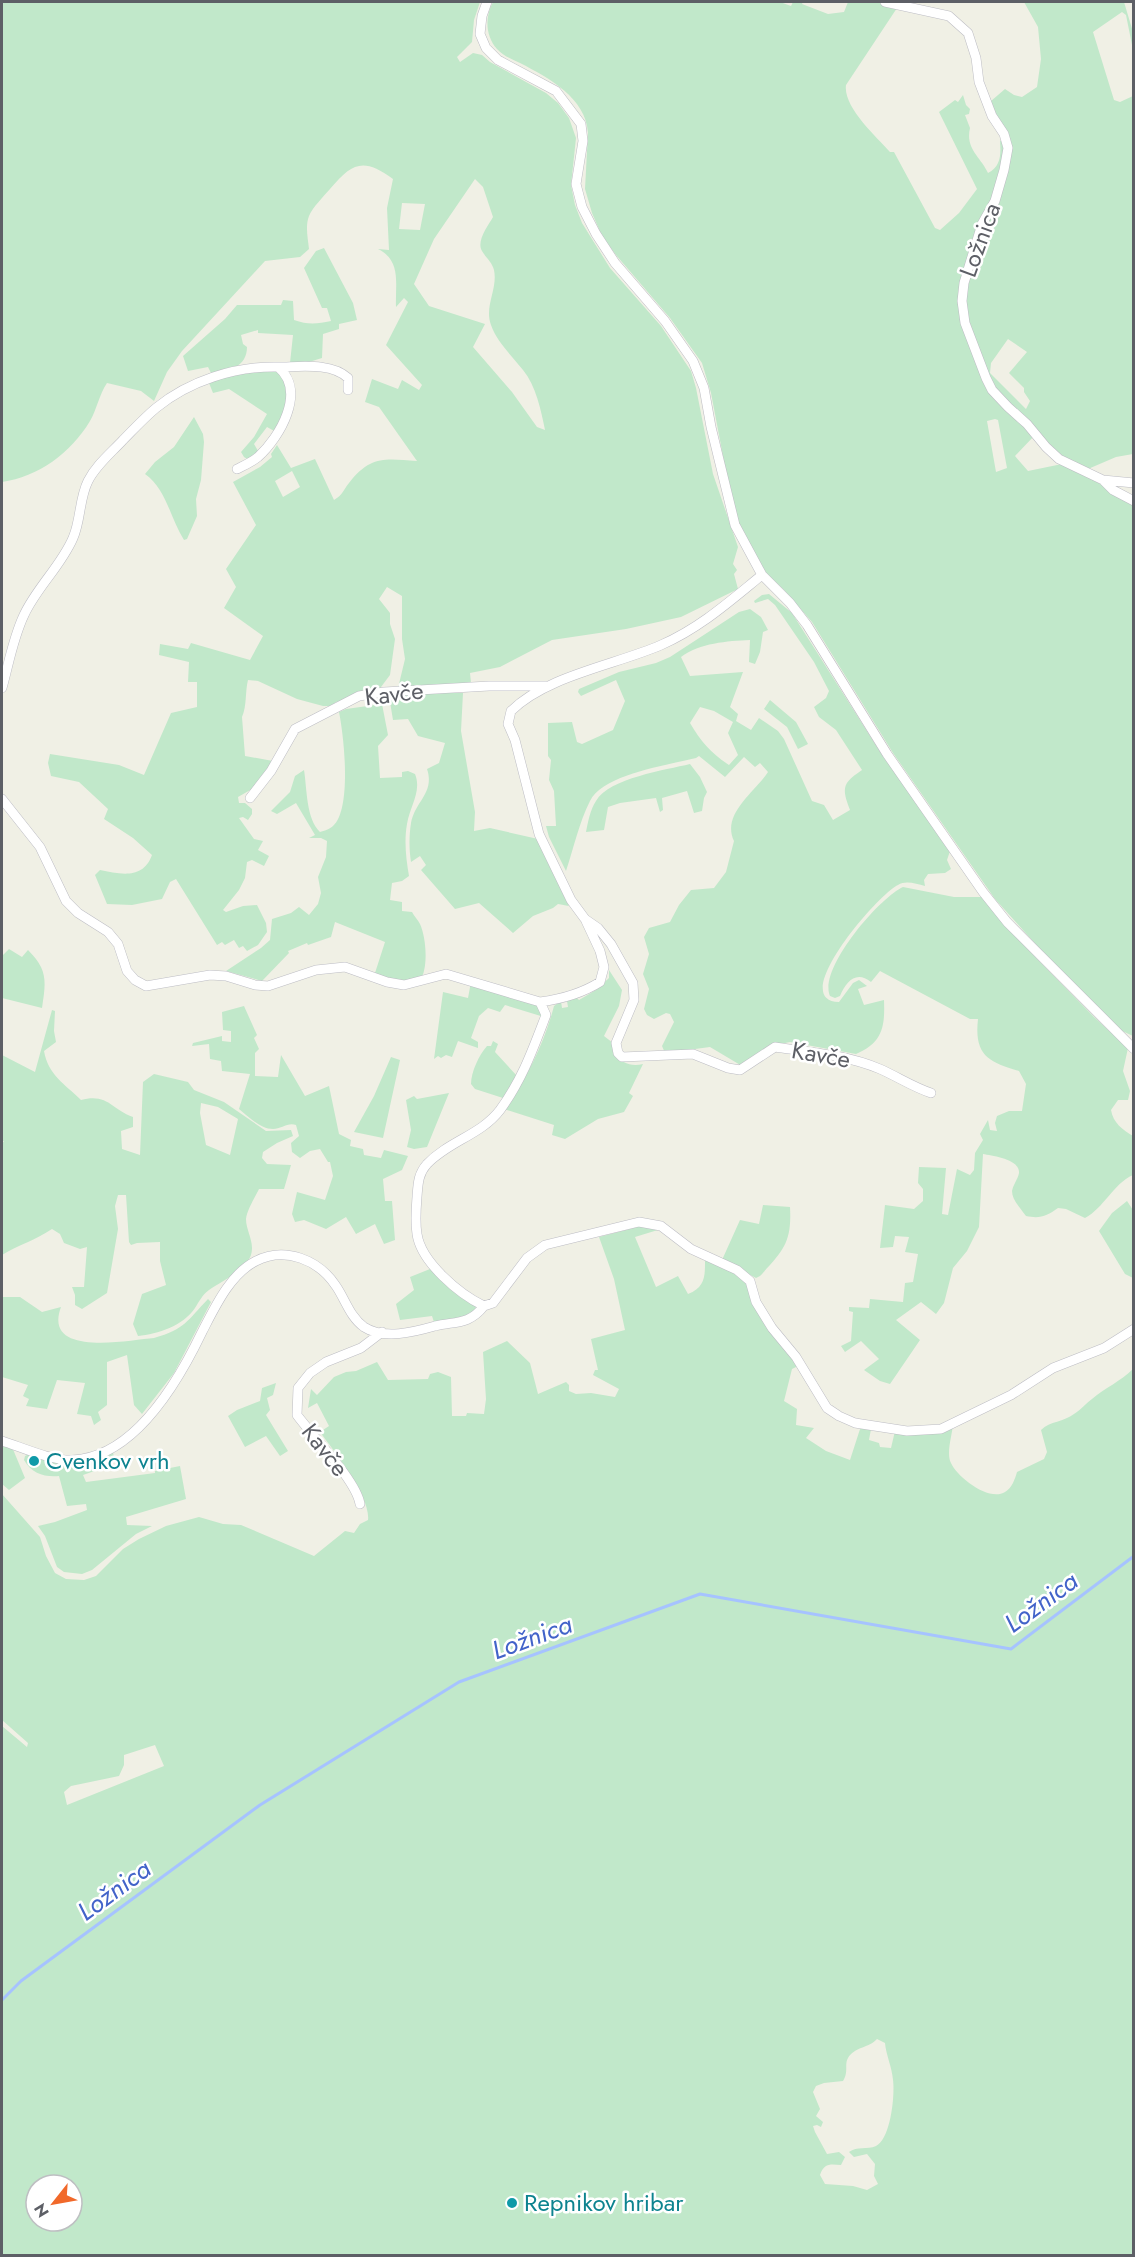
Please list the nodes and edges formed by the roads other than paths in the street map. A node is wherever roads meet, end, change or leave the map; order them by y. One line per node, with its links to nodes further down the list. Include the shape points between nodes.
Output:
1 (487, 2): 9 (street, via 480,34 486,48 498,60 556,91 581,124 583,141 576,184 582,207 615,263 665,321 693,361 704,388 735,525)
2 (889, 3): 6 (street, Ložnica, via 949,16 968,33 979,82 1008,148 995,201 982,224 964,283 962,301 986,378 992,390 1052,453)
3 (278, 367): 4 (street, via 334,370 348,378); 5 (street, via 291,386 284,421 257,458); 11 (street, via 230,372 182,391 156,408 100,463 87,482 73,538 25,612)
4 (348, 390)
5 (237, 469)
6 (1103, 480): 7 (street, Ložnica); 8 (street, Ložnica)
7 (1134, 483)
8 (1134, 501)
9 (762, 575): 10 (street, Kavče, via 706,621 662,645); 16 (street, via 807,625 888,754 983,892 1007,922)
10 (547, 686): 12 (street, Kavče, via 489,686 359,696 295,729); 14 (street, Kavče, via 511,711 508,724 538,834)
11 (2, 688)
12 (250, 798)
13 (2, 799): 15 (street, via 40,847 66,901 108,932 118,944 127,971 146,986 210,975 268,986 316,969 345,967 404,985 446,974)
14 (585, 920): 15 (street, Kavče, via 604,967 600,982 563,999); 17 (street, Kavče, via 611,944 633,983 634,1000 616,1043 622,1057 693,1054 740,1070 775,1047 857,1061)
15 (540, 1002): 18 (street, via 546,1015 532,1054 501,1109 477,1131 448,1145 418,1176 417,1235 423,1253 435,1268)
16 (1134, 1048)
17 (931, 1093)
18 (483, 1306): 19 (street, via 492,1303 527,1258 545,1245 639,1222 661,1226 691,1249 737,1270 750,1281 756,1302 827,1408 855,1423 907,1431 941,1429 1011,1395 1053,1368 1104,1348); 20 (street, via 471,1319 407,1333)
19 (1134, 1329)
20 (382, 1332): 21 (street, via 364,1327 357,1320 335,1284 319,1268 287,1254 269,1256 240,1273 222,1294 184,1370 148,1417 121,1443 99,1454 70,1461); 22 (street, Kavče, via 361,1347 326,1362 298,1388 297,1415 345,1474)
21 (2, 1441)
22 (360, 1504)

